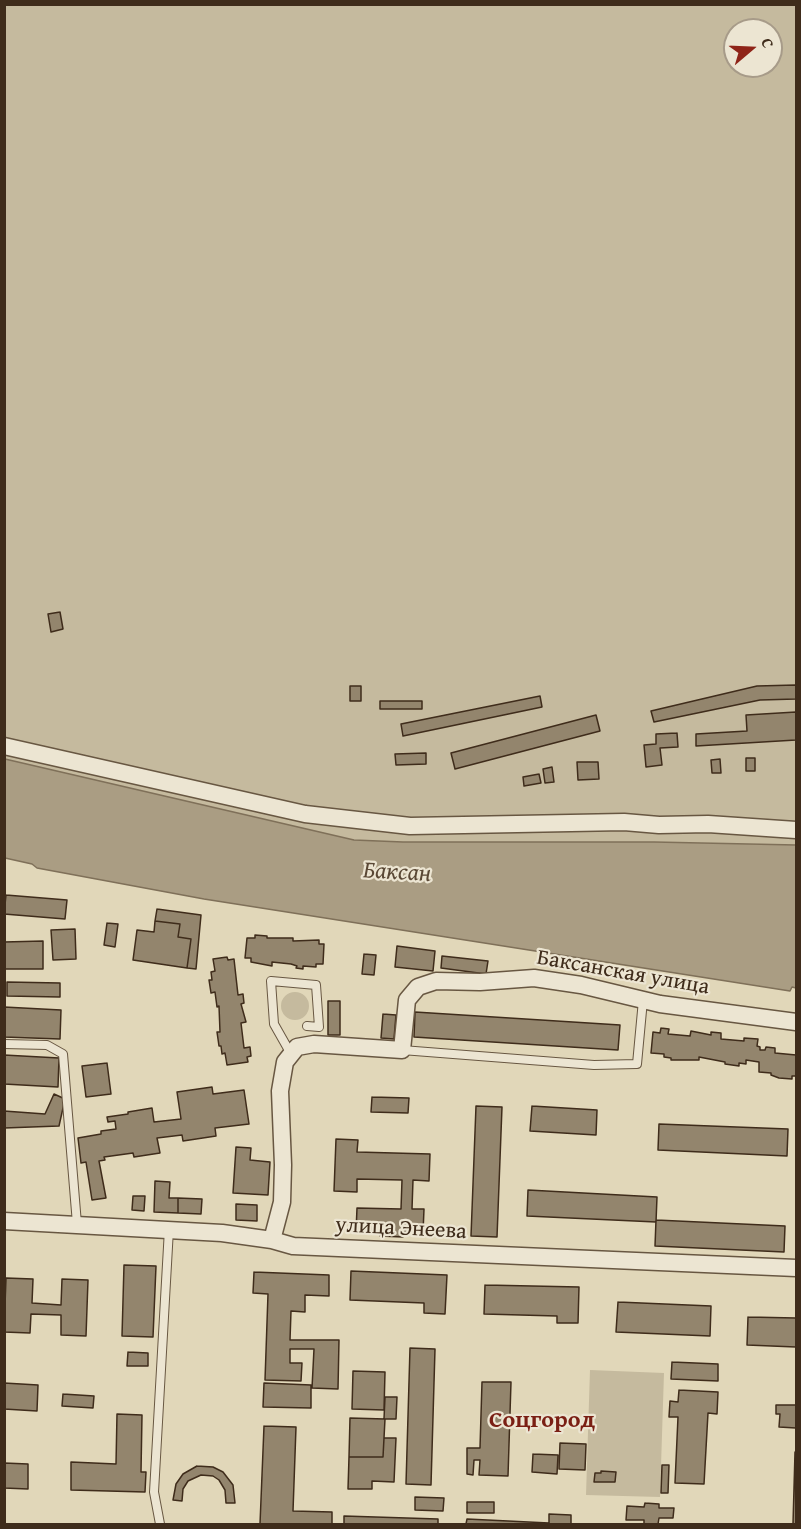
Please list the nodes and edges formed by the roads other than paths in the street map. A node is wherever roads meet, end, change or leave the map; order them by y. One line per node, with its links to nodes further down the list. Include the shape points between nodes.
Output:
1 (4, 746): 2 (street, via 305,814 410,826 624,822)
2 (796, 830)
3 (643, 1000): 4 (street, Баксанская улица); 7 (street, Баксанская улица, via 534,978 436,981 418,987 407,1000); 7 (lane, via 637,1064 594,1065)
4 (796, 1023)
5 (307, 1026): 8 (lane, via 320,1027 316,985 271,981 274,1024)
6 (4, 1044): 10 (lane, via 47,1045 63,1054)
7 (402, 1050): 8 (street, via 314,1044 297,1047)
8 (291, 1054): 12 (street, via 285,1062 280,1091 282,1202)
9 (4, 1221): 10 (street, улица Энеева)
10 (77, 1224): 11 (street, улица Энеева)
11 (169, 1229): 12 (street, улица Энеева); 14 (lane, via 154,1491)
12 (272, 1240): 13 (street, улица Энеева, via 304,1247)
13 (796, 1268)
14 (160, 1524)

